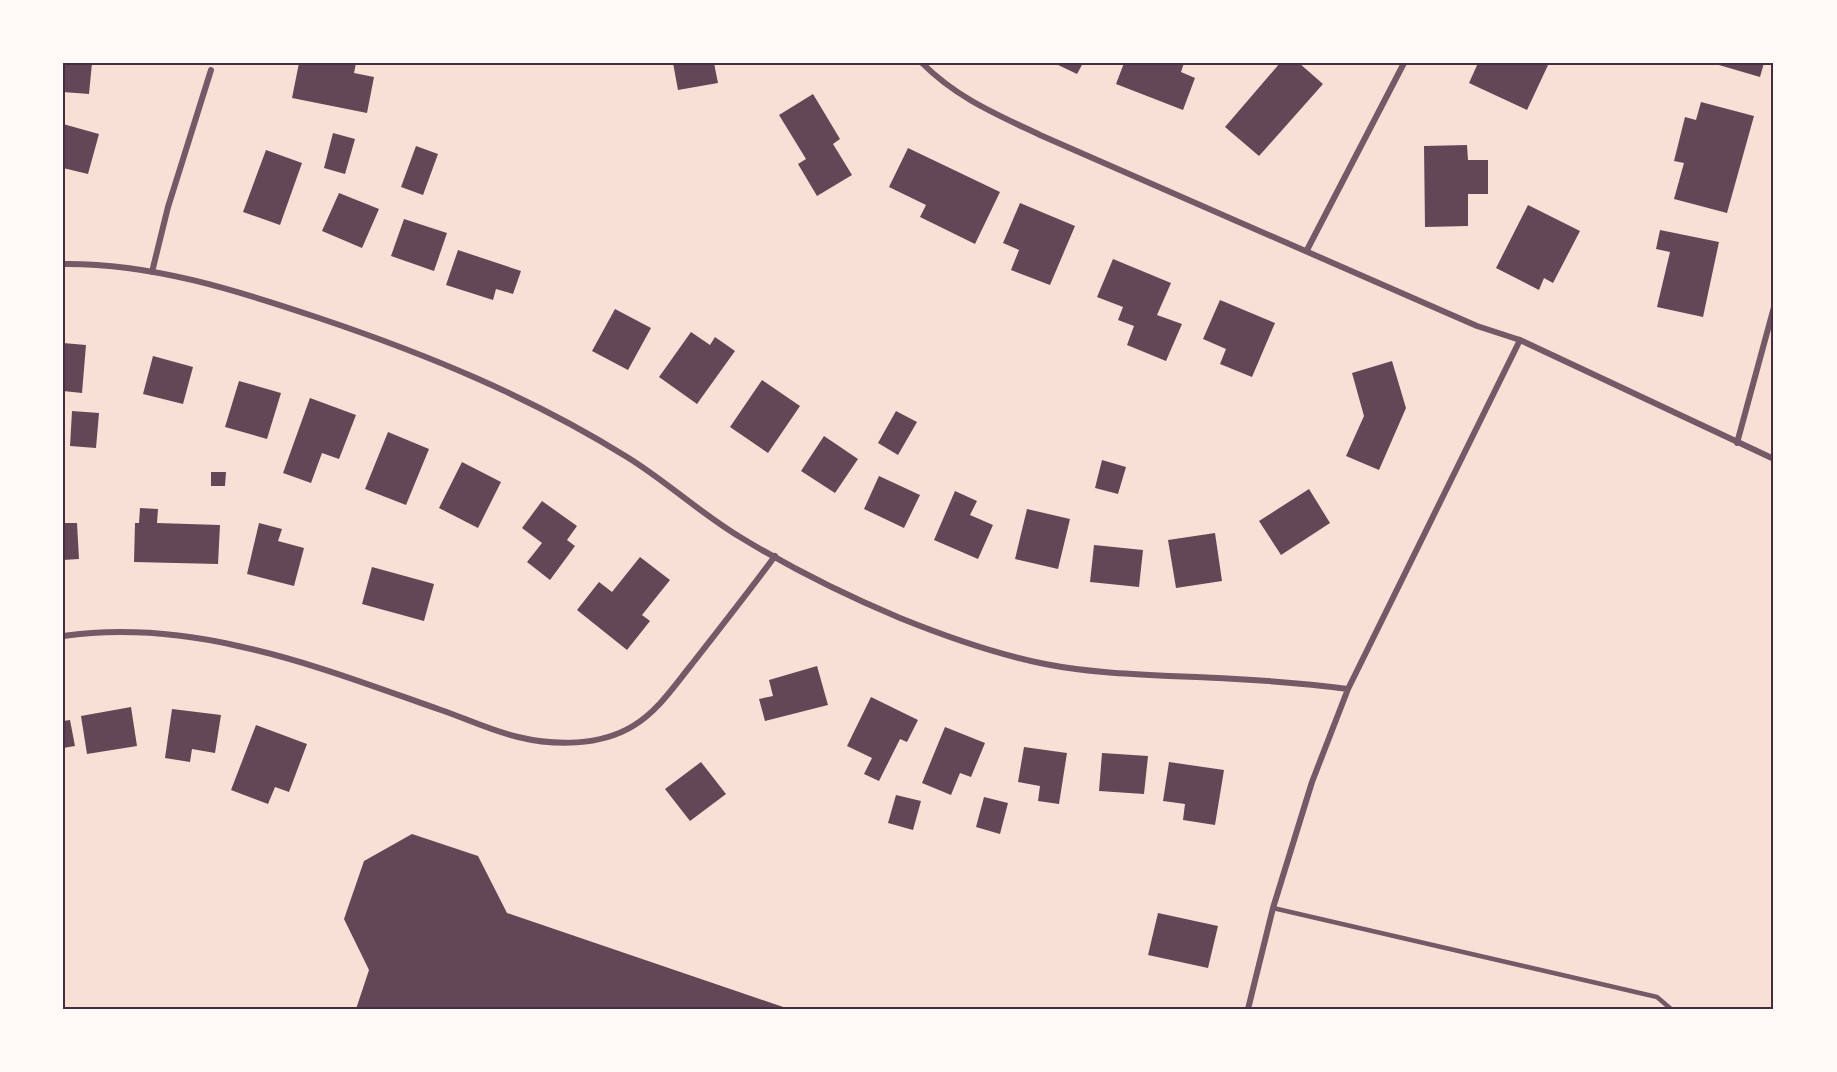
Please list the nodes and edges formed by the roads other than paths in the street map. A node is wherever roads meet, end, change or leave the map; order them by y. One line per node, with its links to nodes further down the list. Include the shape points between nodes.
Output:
1 (922, 63): 4 (street, via 950,88 982,107)
2 (1404, 63): 4 (street)
3 (211, 70): 6 (street)
4 (1306, 250): 8 (street, via 1477,326)
5 (63, 264): 6 (street)
6 (152, 272): 11 (street, via 206,282 259,298 366,334 506,390 629,458 738,537)
7 (1774, 307): 9 (street)
8 (1520, 340): 9 (street); 13 (street)
9 (1737, 443): 10 (street)
10 (1774, 459)
11 (775, 556): 12 (street, via 664,699 632,726 592,741 569,743 518,737 296,661 178,634 118,632); 13 (street, via 823,584 900,617 976,646 1046,664 1111,673 1294,681)
12 (63, 636)
13 (1348, 689): 14 (street, via 1312,782)
14 (1273, 908): 15 (street); 16 (lane, via 1657,997)
15 (1248, 1009)
16 (1671, 1009)

